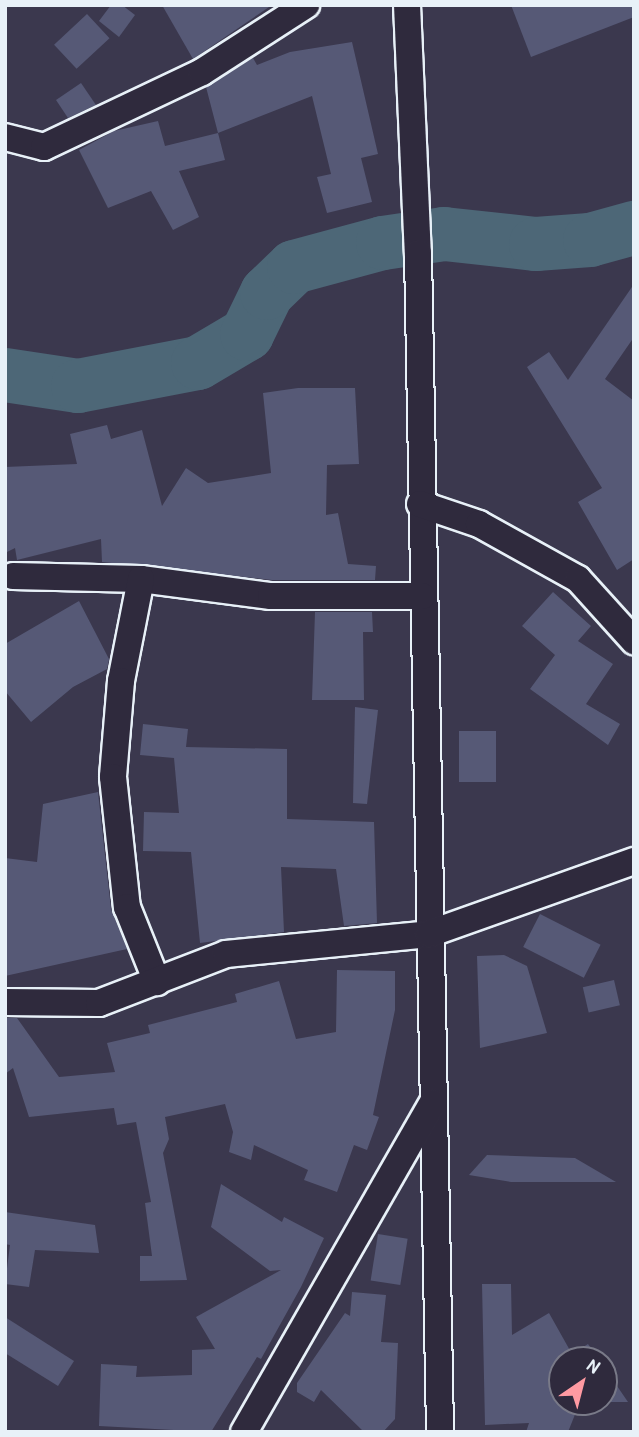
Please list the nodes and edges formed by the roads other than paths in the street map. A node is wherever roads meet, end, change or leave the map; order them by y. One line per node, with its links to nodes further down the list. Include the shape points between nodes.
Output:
1 (306, 5): 3 (street, via 202,72 44,147)
2 (407, 5): 4 (street, via 418,253)
3 (5, 136)
4 (420, 504): 7 (street); 8 (street, via 479,524 578,579)
5 (13, 576): 6 (street)
6 (141, 579): 7 (street, via 271,596); 11 (street, via 117,708 113,777 127,907)
7 (422, 596): 10 (street)
8 (634, 641)
9 (634, 861): 10 (street)
10 (429, 934): 11 (street, via 226,954 198,960); 13 (street)
11 (157, 982): 12 (street, via 99,1003)
12 (5, 1002)
13 (433, 1102): 14 (street); 15 (street)
14 (244, 1432)
15 (440, 1432)

